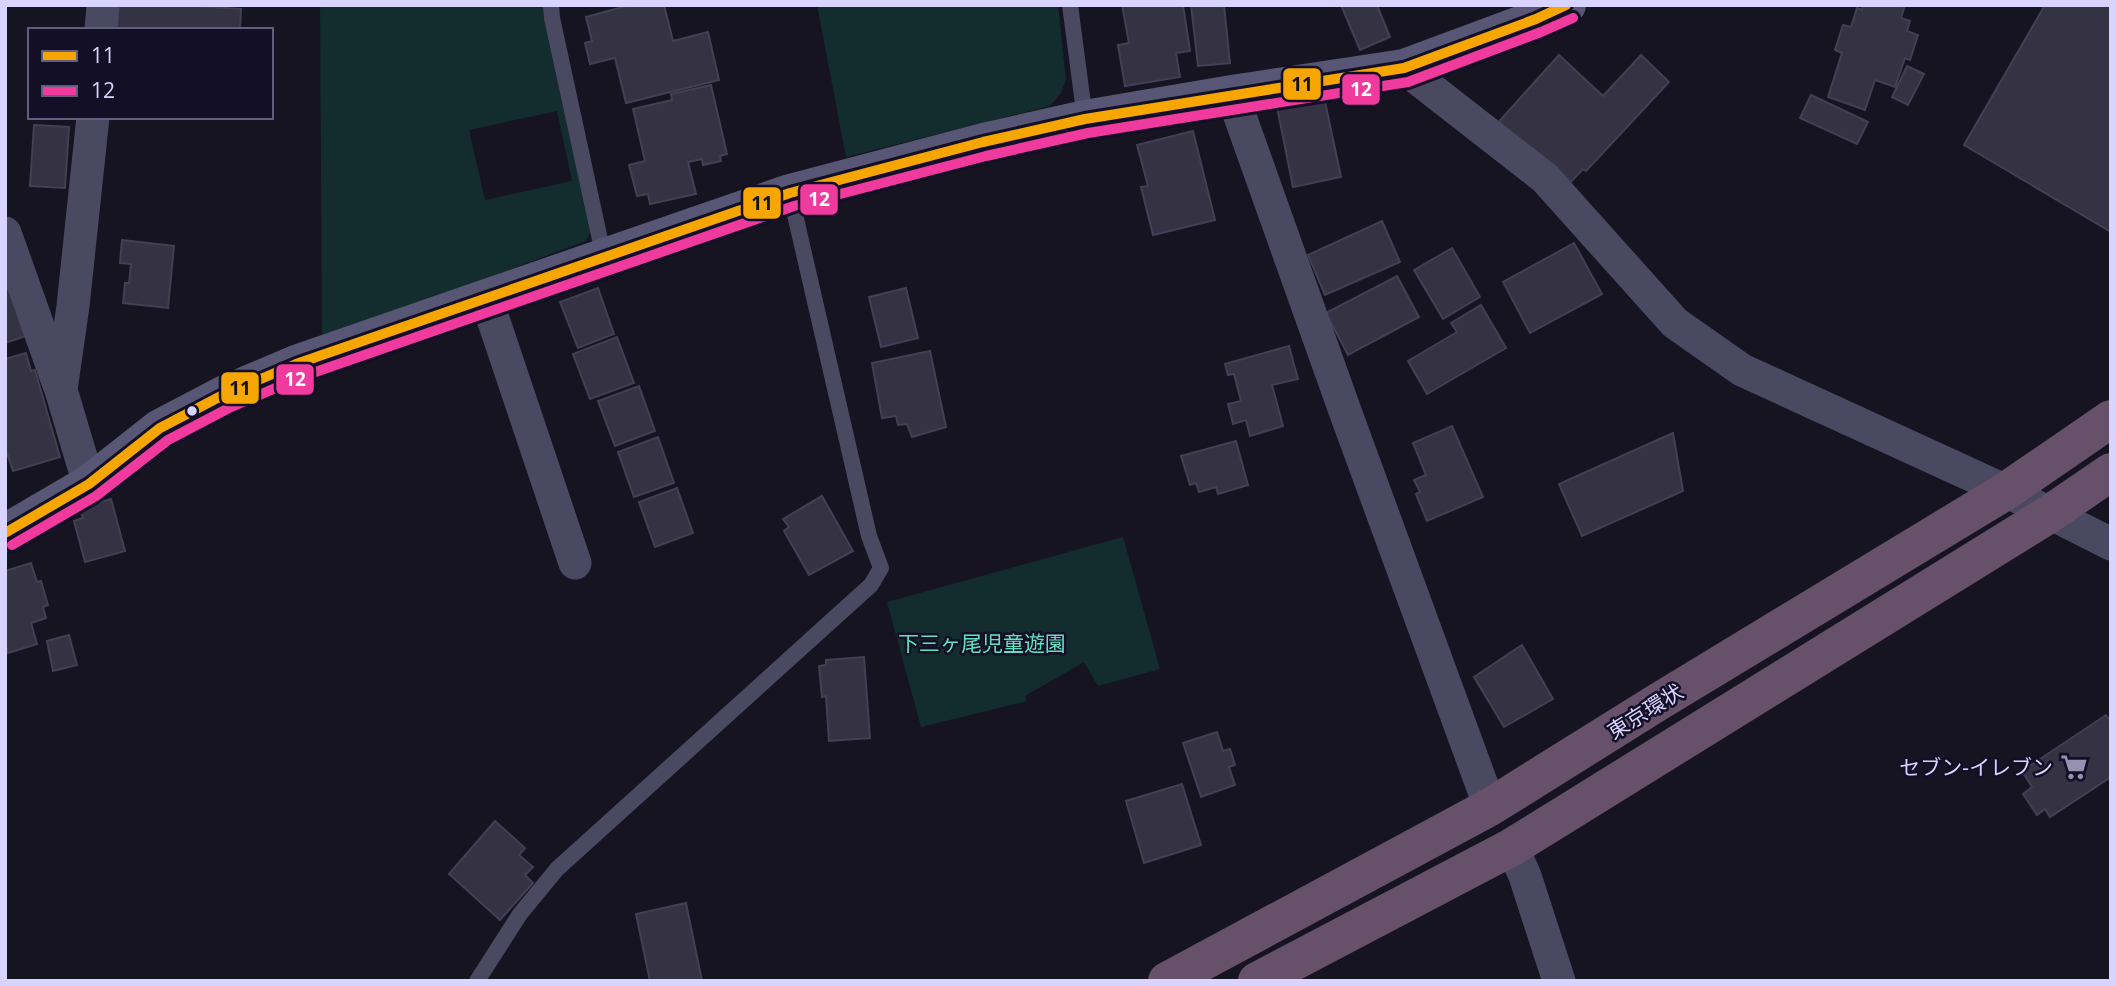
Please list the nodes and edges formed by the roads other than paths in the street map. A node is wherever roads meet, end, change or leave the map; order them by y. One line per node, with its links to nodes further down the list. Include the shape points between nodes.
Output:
1 (103, 5): 5 (street)
2 (551, 5): 12 (lane)
3 (1070, 5): 9 (lane)
4 (1567, 5): 6 (street)
5 (101, 28)
6 (1404, 68): 7 (street); 18 (street, via 1545,178 1675,323 1742,370)
7 (1232, 94): 9 (street); 23 (street)
8 (93, 119): 14 (street)
9 (1085, 119): 10 (street)
10 (790, 193): 12 (street); 25 (lane, via 869,536 881,568 871,585 557,869 520,914)
11 (5, 233): 14 (street)
12 (604, 258): 13 (street)
13 (486, 298): 17 (street, via 296,364 223,396 160,428); 22 (street)
14 (61, 390): 17 (street)
15 (2111, 419): 18 (highway, 東京環状)
16 (2111, 472): 19 (highway)
17 (89, 484): 20 (street)
18 (2006, 491): 19 (street); 23 (highway, 東京環状)
19 (2051, 513): 21 (street); 24 (highway)
20 (5, 533)
21 (2111, 544)
22 (575, 563)
23 (1490, 807): 26 (highway, 東京環状)
24 (1512, 847): 27 (highway); 28 (street)
25 (477, 981)
26 (1167, 981)
27 (1257, 981)
28 (1559, 981)

